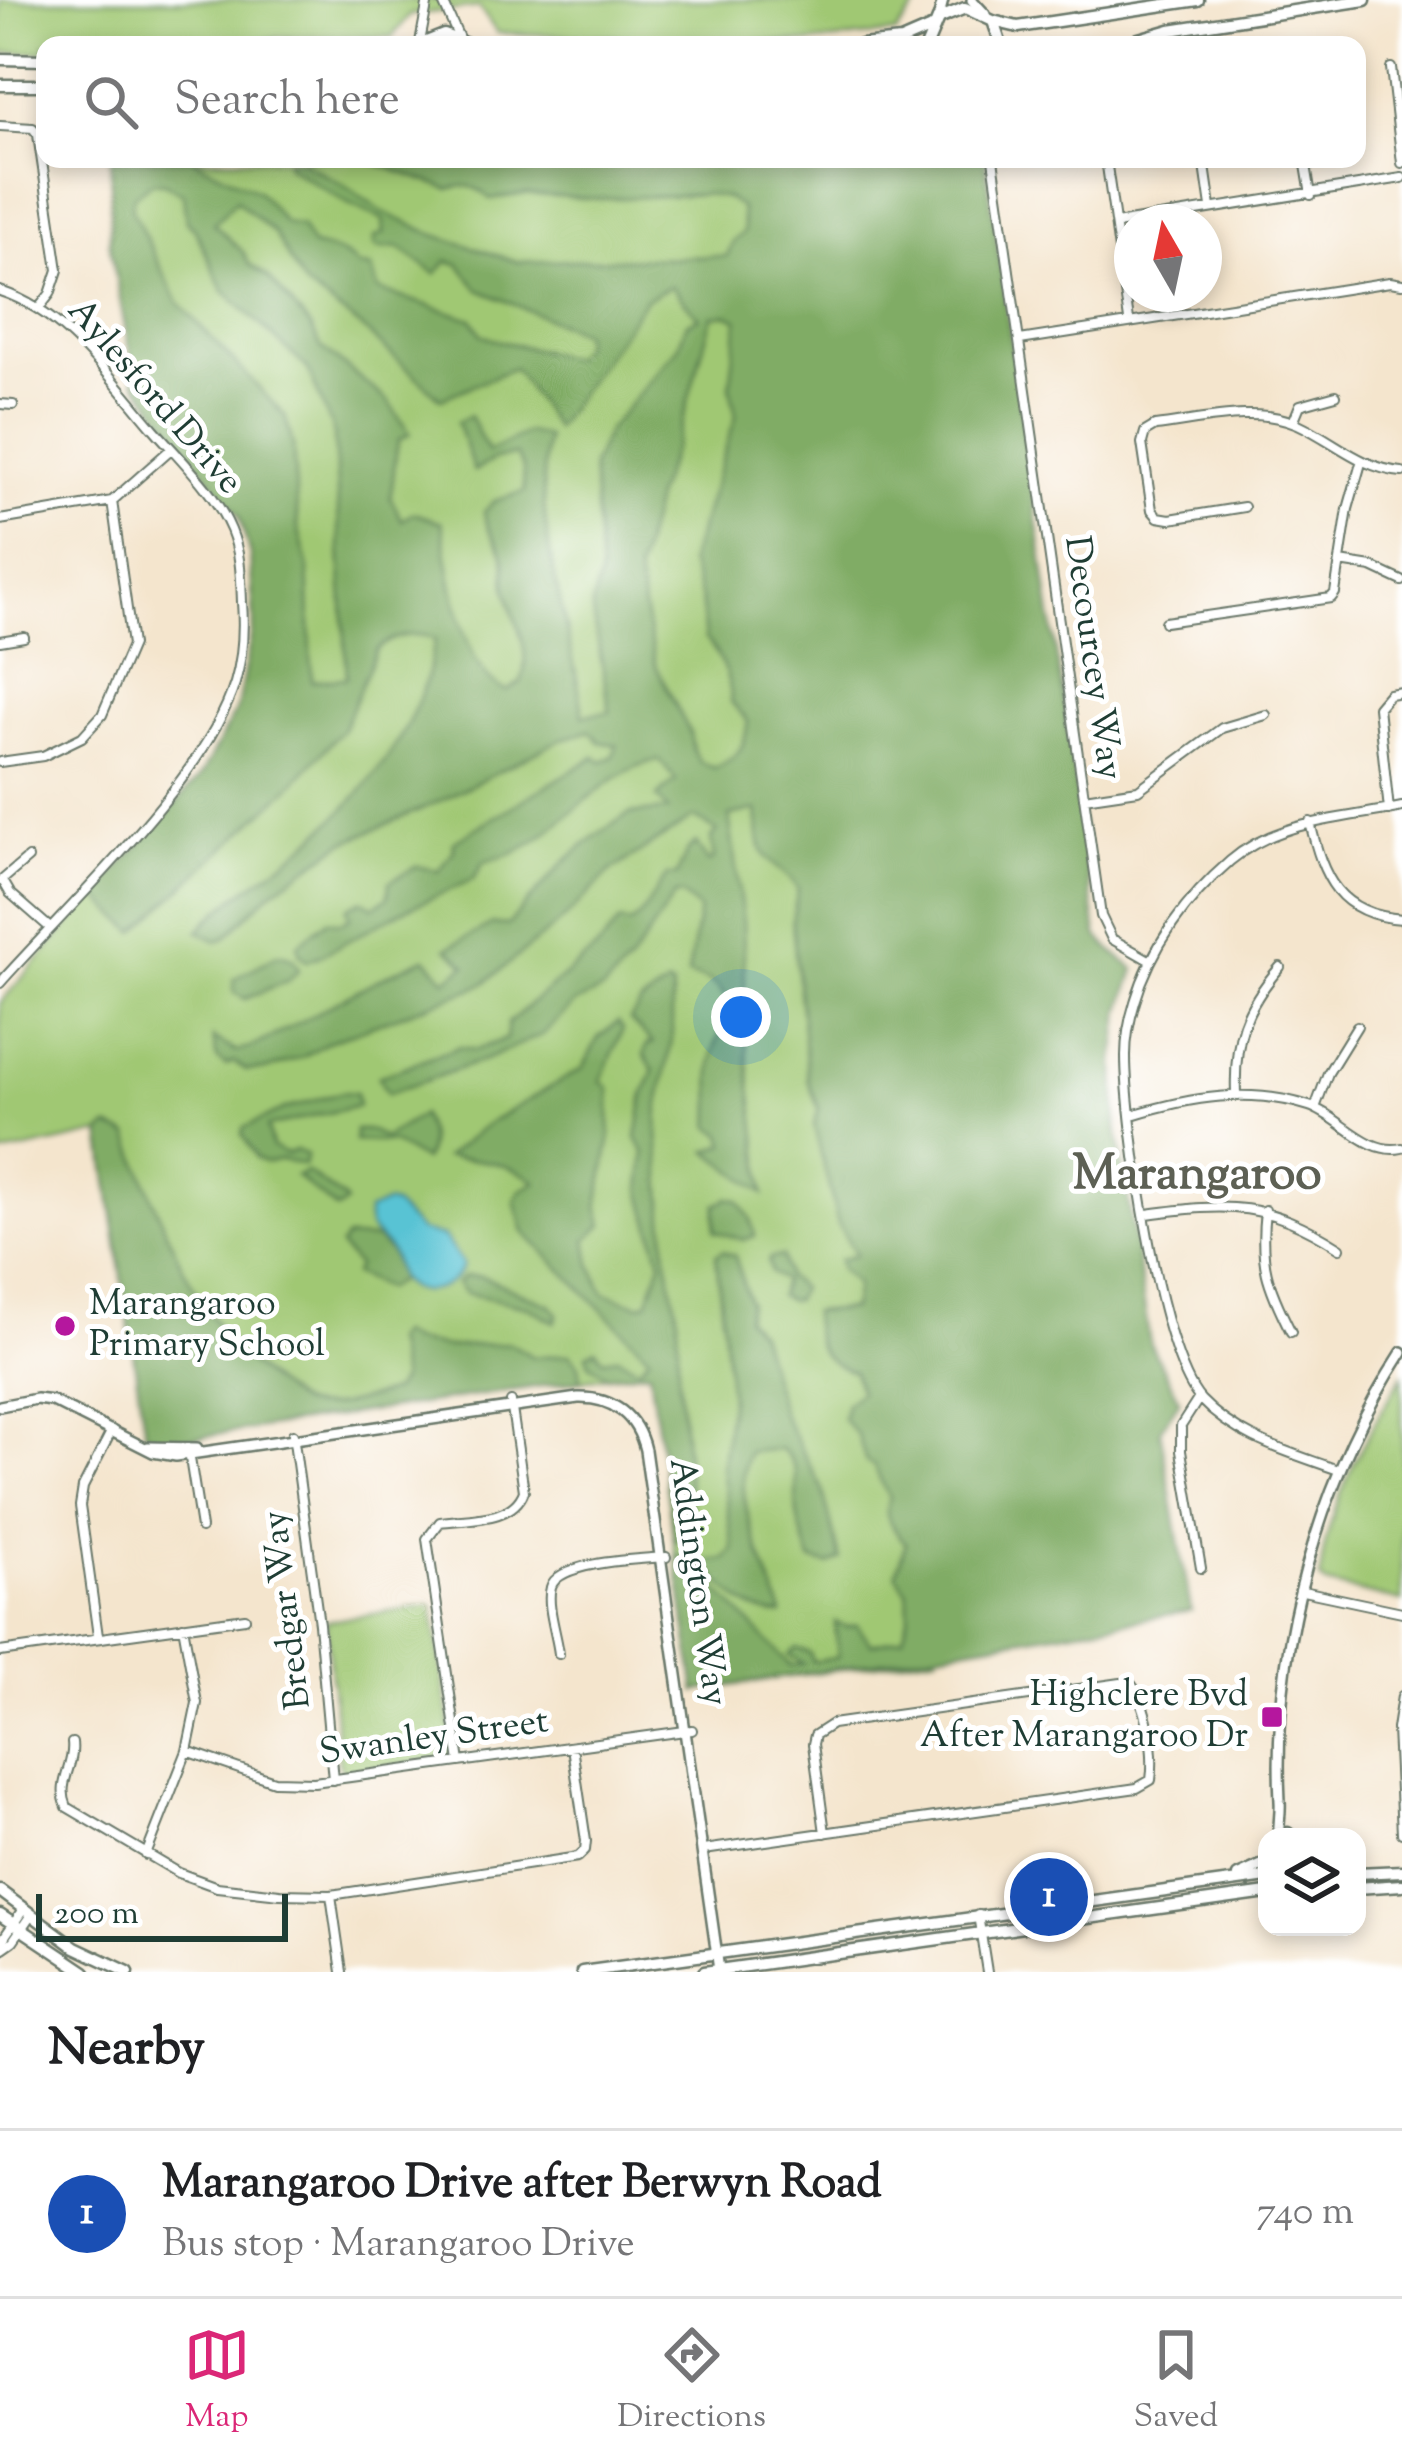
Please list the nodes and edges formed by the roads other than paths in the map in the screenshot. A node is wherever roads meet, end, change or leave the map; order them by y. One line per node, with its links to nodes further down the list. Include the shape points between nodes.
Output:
1 (428, 0): 9 (street)
2 (442, 0): 10 (street)
3 (944, 0): 8 (street)
4 (972, 0): 7 (street)
5 (1198, 0): 7 (main road, via 1018,27)
6 (1365, 0): 14 (main road)
7 (989, 18): 8 (main road, via 965,8); 13 (main road)
8 (934, 23): 11 (main road); 12 (main road)
9 (421, 36)
10 (461, 36)
11 (911, 36)
12 (930, 36)
13 (997, 36)
14 (1150, 36)
15 (0, 59): 16 (main road)
16 (36, 60)
17 (1391, 68): 22 (street)
18 (0, 85): 19 (main road)
19 (36, 85)
20 (0, 126): 21 (street)
21 (36, 132)
22 (1402, 163)
23 (43, 168): 35 (street, via 58,270)
24 (994, 168): 38 (street, Decourcey Way)
25 (1107, 168): 32 (street)
26 (1205, 168): 30 (street)
27 (1306, 168): 29 (street)
28 (1402, 178): 29 (street)
29 (1311, 196): 31 (street)
30 (1211, 204)
31 (1222, 206)
32 (1114, 211)
33 (1402, 284): 37 (street)
34 (0, 291): 35 (street, Aylesford Drive)
35 (39, 308): 43 (street, Aylesford Drive)
36 (1128, 312): 37 (street)
37 (1129, 320): 38 (street)
38 (1020, 340): 57 (street, Decourcey Way)
39 (1336, 394): 42 (street, via 1300,405)
40 (0, 404): 41 (street)
41 (13, 405)
42 (1294, 422): 44 (street); 47 (street, via 1248,415 1145,432 1158,518)
43 (171, 448): 46 (street); 64 (street, Aylesford Drive, via 211,495 241,560 244,637 234,684 188,771)
44 (1361, 463): 45 (street); 49 (street)
45 (1402, 472)
46 (112, 501): 48 (street); 56 (street, via 132,627 102,715 82,737 43,756)
47 (1244, 507)
48 (0, 520)
49 (1340, 562): 50 (street); 51 (street, via 1331,598)
50 (1402, 581)
51 (1165, 622)
52 (25, 637): 53 (street)
53 (0, 641)
54 (1402, 692): 59 (street, via 1378,707)
55 (1266, 715): 57 (street, via 1222,728 1138,790)
56 (0, 762)
57 (1084, 798): 65 (street, Decourcey Way, via 1101,916 1112,939)
58 (1402, 807): 59 (street)
59 (1389, 810): 60 (street)
60 (1310, 822): 63 (street, via 1331,884 1352,906); 65 (street, via 1234,858 1190,900)
61 (28, 859): 62 (street)
62 (1, 881): 64 (street)
63 (1402, 919)
64 (49, 927): 67 (street, Aylesford Drive)
65 (1149, 960): 71 (street, via 1126,1054)
66 (1280, 967): 69 (street, via 1243,1021)
67 (0, 982)
68 (1357, 1026): 70 (street)
69 (1236, 1094): 70 (street); 71 (street)
70 (1315, 1108): 72 (street, via 1388,1150)
71 (1132, 1115): 74 (street)
72 (1402, 1148)
73 (1265, 1210): 74 (street, via 1231,1205); 75 (street); 76 (street, via 1260,1252)
74 (1147, 1214): 78 (street, via 1165,1320)
75 (1340, 1248)
76 (1291, 1332)
77 (1402, 1352): 84 (street)
78 (1199, 1398): 84 (street, via 1243,1433); 87 (street, via 1181,1426 1181,1451)
79 (511, 1405): 82 (street, Addington Way); 86 (street, Addington Way, via 593,1392 628,1408 647,1435); 100 (street, via 520,1501 503,1514 440,1522 427,1539)
80 (0, 1406): 81 (street, Addington Way, via 52,1401)
81 (112, 1430): 83 (street, Addington Way, via 148,1447); 92 (street, via 80,1506)
82 (294, 1437): 83 (street, Addington Way); 101 (street, Bredgar Way)
83 (189, 1452): 85 (street)
84 (1338, 1470): 88 (street)
85 (200, 1528)
86 (663, 1557): 94 (street, via 556,1577 550,1589); 96 (street, Addington Way)
87 (1201, 1568)
88 (1303, 1591): 89 (street); 102 (street, via 1278,1720)
89 (1402, 1612)
90 (245, 1618): 91 (street)
91 (183, 1626): 92 (street); 99 (street, via 197,1703)
92 (98, 1636): 93 (street)
93 (0, 1652)
94 (559, 1654)
95 (1402, 1696): 103 (street)
96 (689, 1731): 98 (street, Swanley Street); 105 (street, Addington Way)
97 (72, 1743): 106 (street, via 62,1789 67,1807)
98 (572, 1747): 100 (street, Swanley Street); 116 (street, via 586,1840 578,1857)
99 (187, 1751): 101 (street, Swanley Street, via 274,1781); 106 (street)
100 (460, 1762): 101 (street, Swanley Street)
101 (333, 1780)
102 (1285, 1828)
103 (1402, 1833)
104 (825, 1834): 104 (street, via 1137,1788 1151,1780 1153,1764 1139,1694 1131,1684 832,1724 812,1744); 105 (street)
105 (707, 1850): 123 (street, Addington Way)
106 (146, 1855): 116 (street, via 217,1887)
107 (1258, 1867): 111 (main road)
108 (1402, 1871): 109 (main road)
109 (1366, 1873)
110 (1258, 1878): 111 (main road)
111 (1229, 1880): 119 (main road)
112 (1402, 1886): 113 (main road)
113 (1366, 1888)
114 (0, 1891): 117 (main road)
115 (1258, 1894): 121 (main road)
116 (332, 1895): 127 (street)
117 (26, 1913): 120 (street); 126 (main road)
118 (0, 1915): 120 (main road)
119 (978, 1916): 121 (street); 123 (main road)
120 (16, 1928): 122 (street); 125 (main road)
121 (981, 1932): 124 (main road); 130 (street)
122 (1, 1950)
123 (721, 1951): 124 (street, Addington Way); 128 (main road)
124 (724, 1969): 129 (main road)
125 (85, 1972)
126 (128, 1972)
127 (342, 1972)
128 (581, 1972)
129 (704, 1972)
130 (987, 1972)

